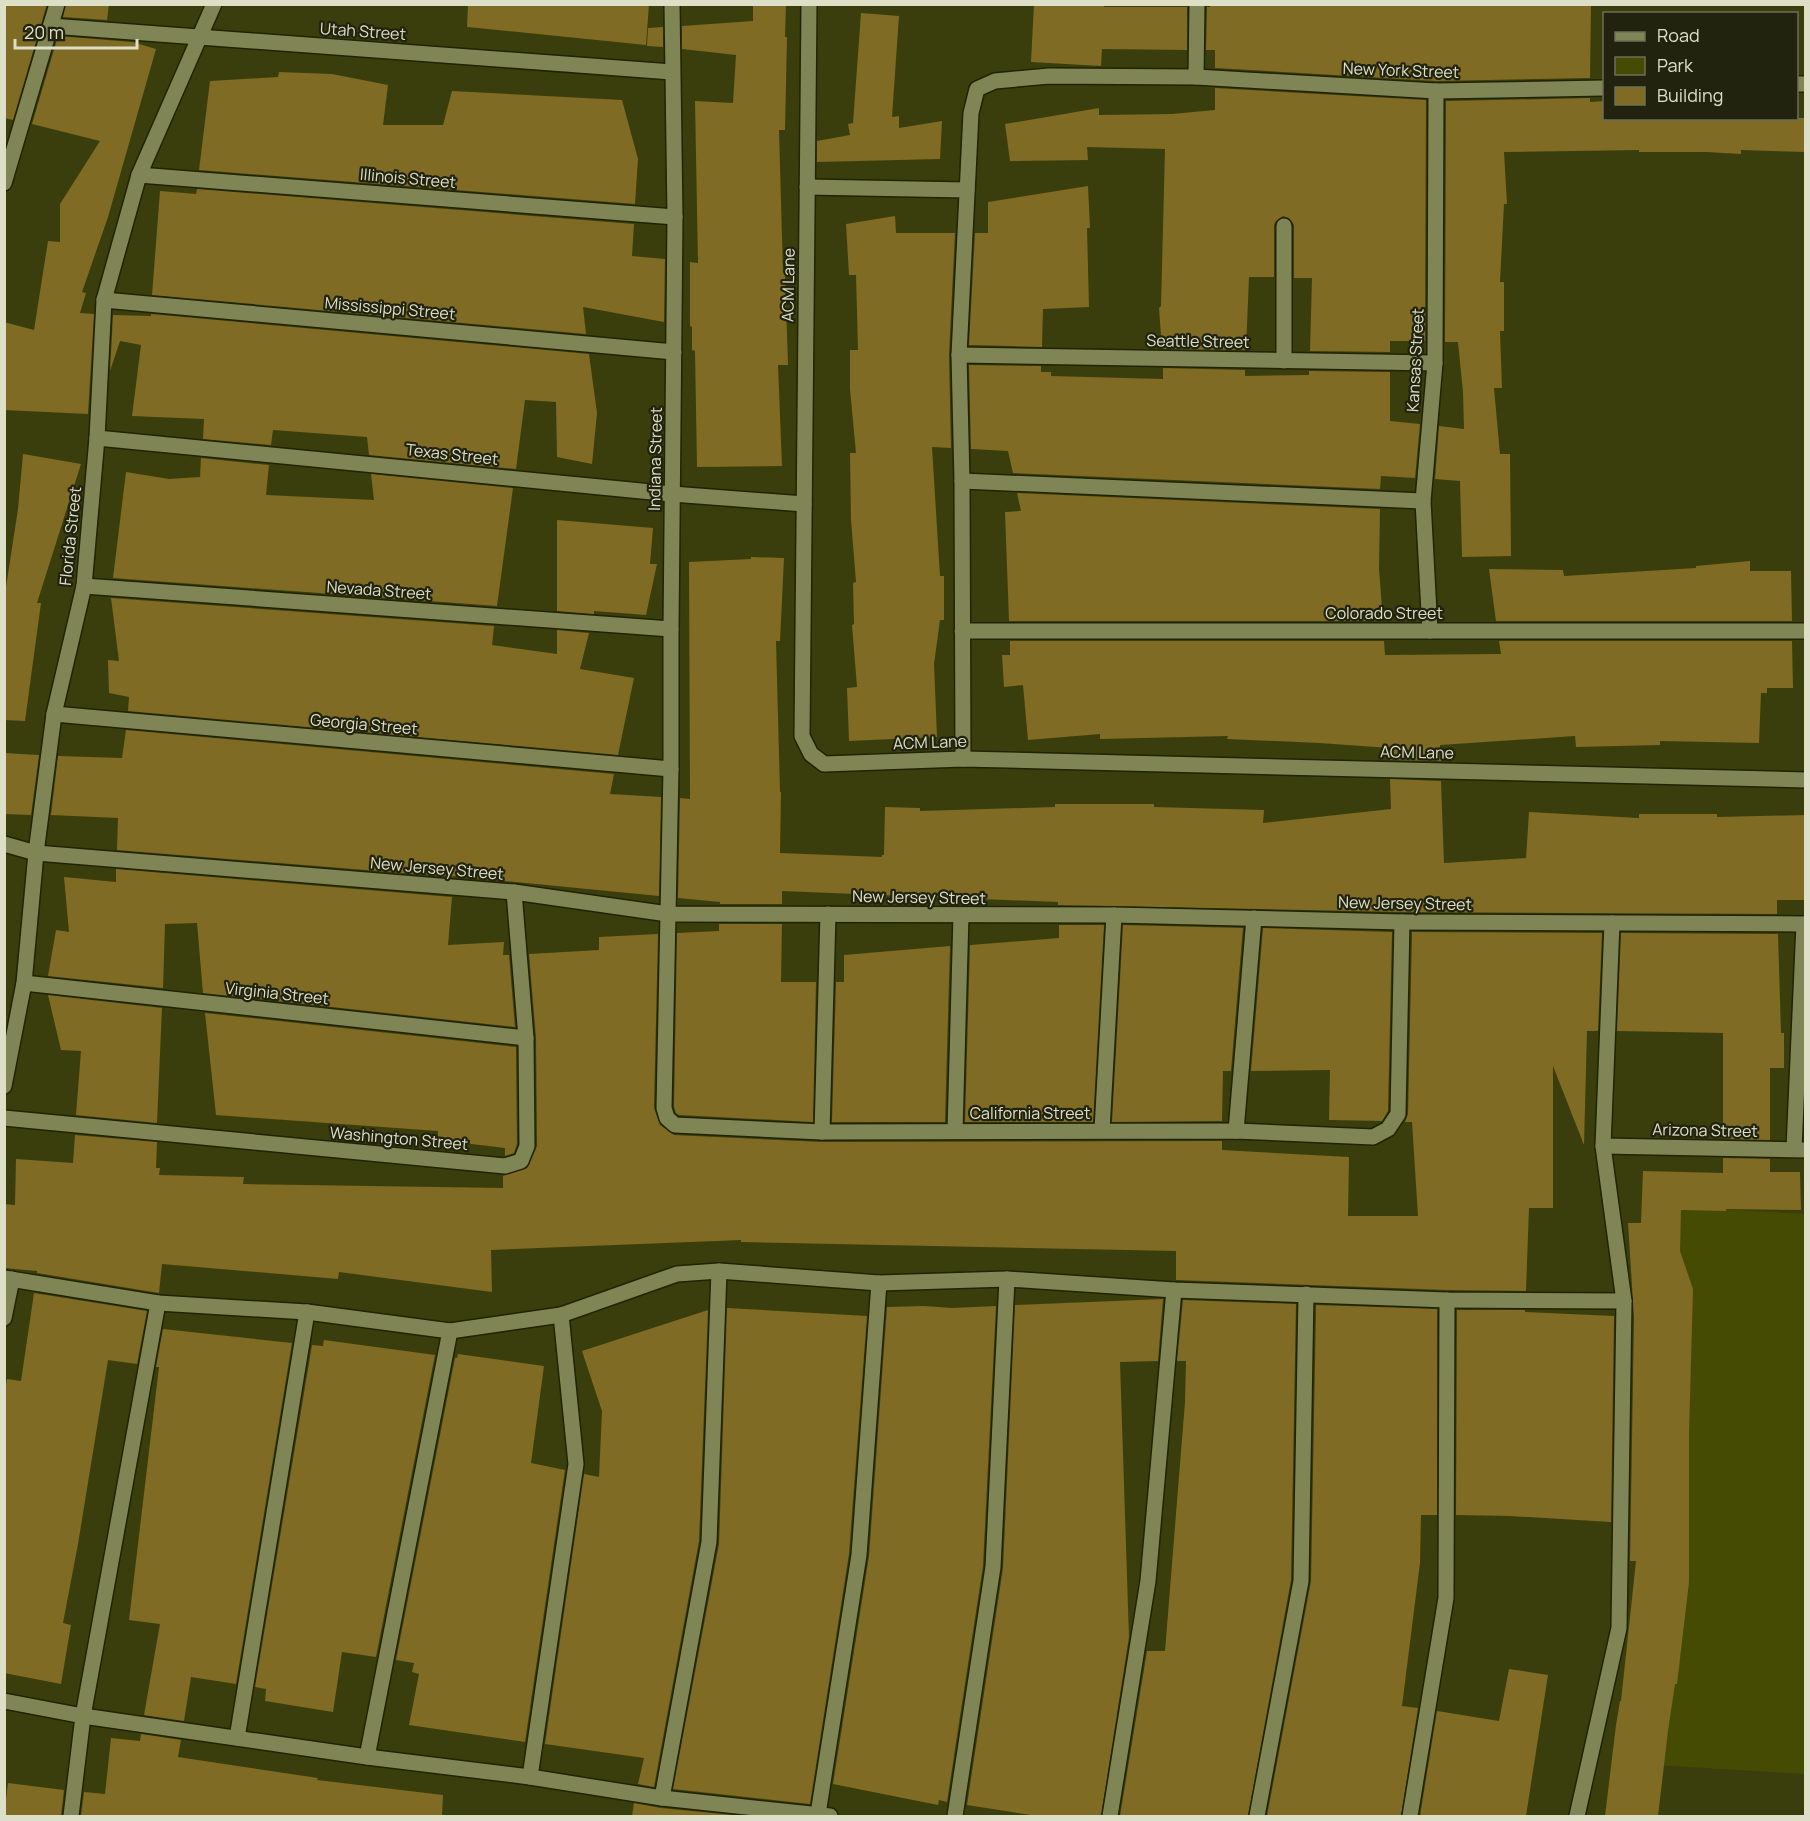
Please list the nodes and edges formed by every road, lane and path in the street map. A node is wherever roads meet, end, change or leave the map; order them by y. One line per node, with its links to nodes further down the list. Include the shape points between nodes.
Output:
1 (57, 4): 6 (street)
2 (214, 4): 7 (street, Florida Street)
3 (672, 4): 8 (street, Indiana Street)
4 (809, 4): 14 (street, ACM Lane)
5 (1197, 4): 9 (street)
6 (51, 26): 7 (street, Utah Street); 13 (street)
7 (200, 37): 8 (street, Utah Street); 12 (street, Florida Street)
8 (672, 72): 16 (street, Indiana Street)
9 (1196, 76): 11 (street, New York Street); 15 (street, New York Street, via 1049,76 995,81 977,89 971,113)
10 (1603, 88): 11 (street, New York Street)
11 (1436, 91): 22 (street, Kansas Street)
12 (140, 175): 16 (street, Illinois Street); 18 (street, Florida Street)
13 (4, 183)
14 (807, 187): 15 (street); 27 (street, ACM Lane)
15 (967, 190): 20 (street)
16 (675, 217): 19 (street, Indiana Street)
17 (1284, 226): 21 (street)
18 (104, 300): 19 (street, Mississippi Street); 23 (street, Florida Street)
19 (674, 352): 25 (street, Indiana Street)
20 (959, 355): 21 (street, Seattle Street); 24 (street)
21 (1284, 361): 22 (street, Seattle Street)
22 (1435, 363): 26 (street, Kansas Street)
23 (97, 438): 25 (street, Texas Street); 28 (street, Florida Street)
24 (962, 481): 26 (street); 30 (street)
25 (672, 494): 27 (street, Texas Street); 29 (street, Indiana Street)
26 (1423, 501): 31 (street, Kansas Street)
27 (804, 504): 34 (street, ACM Lane, via 802,736 811,754 824,764)
28 (84, 586): 29 (street, Nevada Street); 33 (street, Florida Street)
29 (671, 629): 35 (street, Indiana Street)
30 (962, 631): 31 (street, Colorado Street); 34 (street)
31 (1430, 631): 32 (street, Colorado Street)
32 (1806, 631)
33 (54, 714): 35 (street, Georgia Street); 38 (street, Florida Street)
34 (963, 759): 36 (street, ACM Lane)
35 (672, 769): 40 (street, Indiana Street)
36 (1806, 780)
37 (4, 844): 38 (street, New Jersey Street)
38 (36, 853): 39 (street, New Jersey Street); 48 (street, Florida Street)
39 (514, 892): 40 (street, New Jersey Street); 49 (street, Washington Street)
40 (668, 914): 41 (street, New Jersey Street); 55 (street, California Street, via 664,1108 667,1118 675,1125)
41 (828, 914): 42 (street, New Jersey Street); 55 (street)
42 (961, 915): 43 (street, New Jersey Street); 53 (street)
43 (1114, 915): 44 (street, New Jersey Street); 52 (street)
44 (1254, 918): 45 (street, New Jersey Street); 54 (street)
45 (1402, 922): 46 (street, New Jersey Street); 54 (street, California Street, via 1398,1114 1388,1129 1373,1137)
46 (1612, 923): 47 (street, New Jersey Street); 56 (street)
47 (1805, 924): 57 (street)
48 (24, 983): 49 (street, Virginia Street); 50 (street, Florida Street)
49 (526, 1038): 51 (street, Washington Street, via 527,1146 520,1161 505,1166)
50 (4, 1086)
51 (4, 1118)
52 (1102, 1130): 53 (street, California Street); 54 (street, California Street)
53 (955, 1131): 55 (street, California Street)
54 (1236, 1131)
55 (822, 1132)
56 (1603, 1146): 57 (street, Arizona Street); 65 (street)
57 (1800, 1149)
58 (719, 1271): 61 (street); 68 (street, via 677,1274); 76 (street, via 709,1542)
59 (8, 1279): 66 (street); 69 (street)
60 (1007, 1279): 61 (street); 62 (street); 79 (street, via 993,1567)
61 (879, 1283): 77 (street, via 859,1555)
62 (1174, 1290): 63 (street); 80 (street, via 1148,1581)
63 (1306, 1294): 64 (street); 81 (street, via 1301,1581)
64 (1447, 1300): 65 (street); 82 (street, via 1446,1598)
65 (1624, 1301): 83 (street, via 1619,1628)
66 (158, 1303): 67 (street); 72 (street)
67 (307, 1312): 70 (street); 73 (street)
68 (561, 1315): 70 (street); 75 (street, via 576,1464)
69 (4, 1318)
70 (450, 1331): 74 (street)
71 (4, 1701): 72 (street)
72 (83, 1716): 73 (street); 78 (street)
73 (237, 1738): 74 (street)
74 (367, 1756): 75 (street)
75 (530, 1777): 76 (street)
76 (662, 1798): 77 (street)
77 (824, 1815)
78 (71, 1816)
79 (955, 1816)
80 (1110, 1816)
81 (1257, 1816)
82 (1410, 1816)
83 (1577, 1816)

